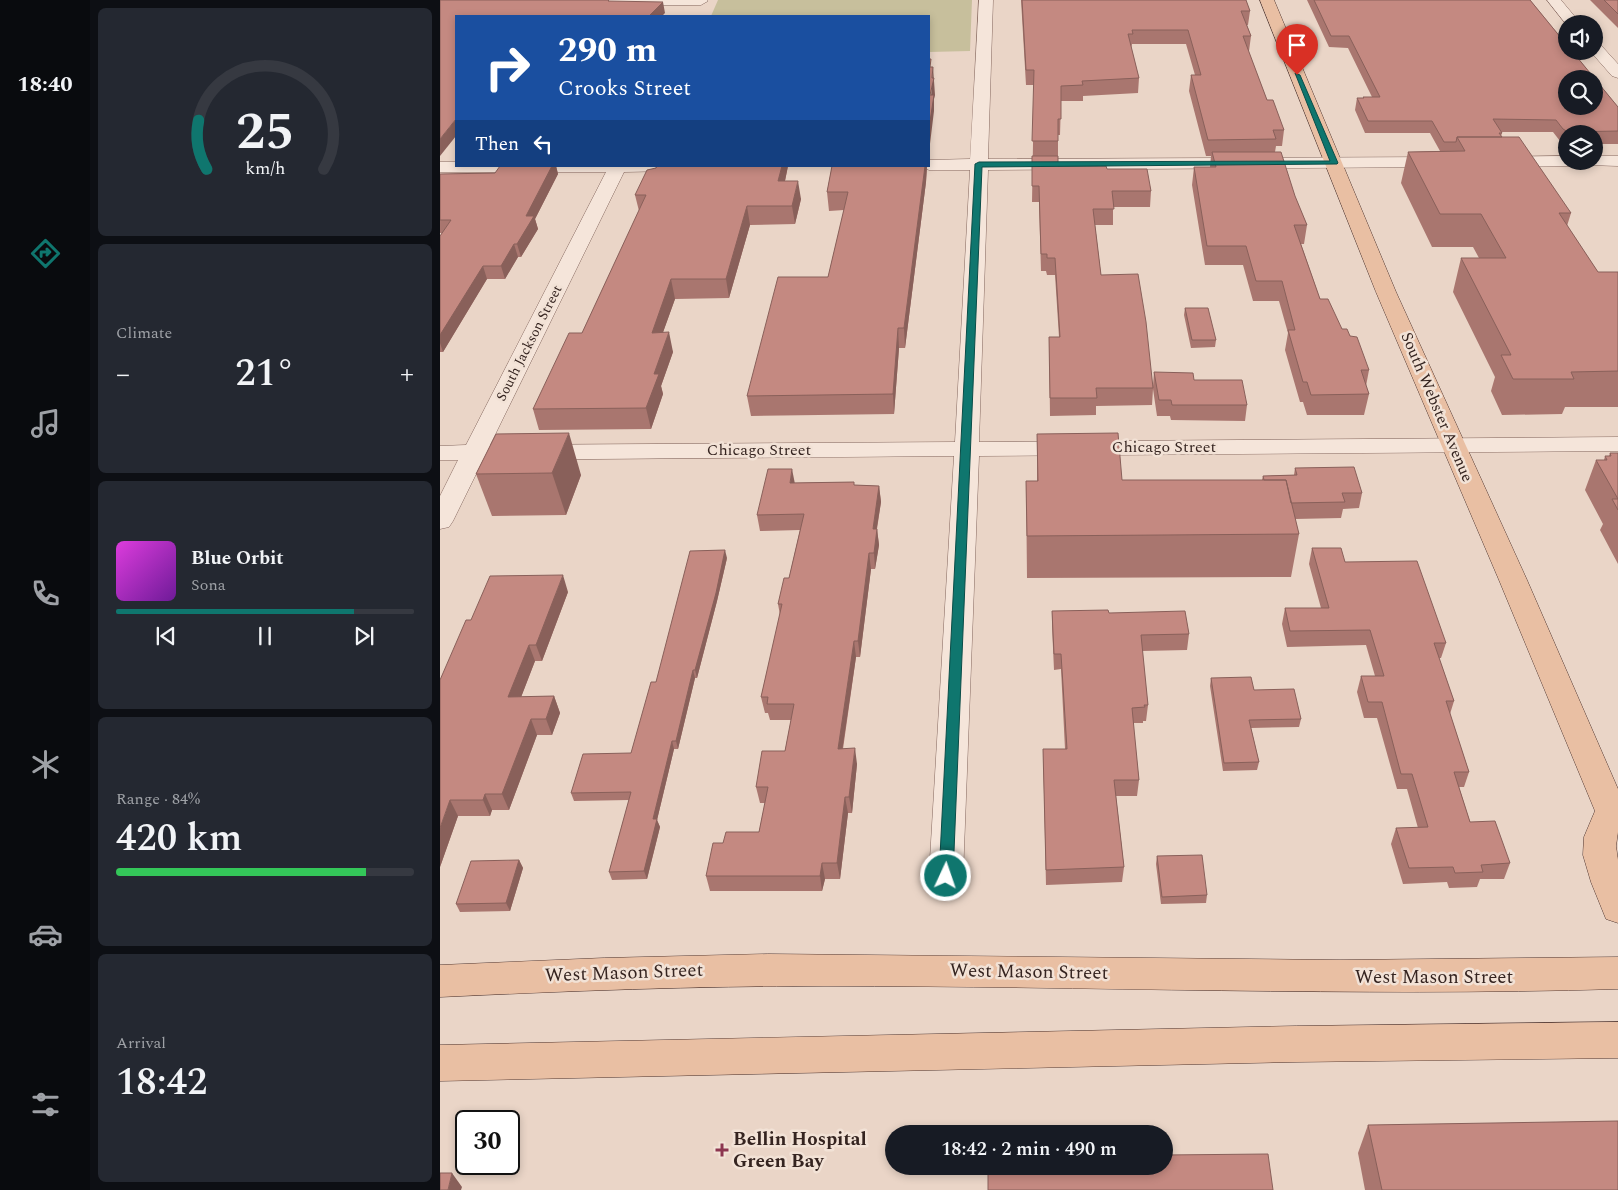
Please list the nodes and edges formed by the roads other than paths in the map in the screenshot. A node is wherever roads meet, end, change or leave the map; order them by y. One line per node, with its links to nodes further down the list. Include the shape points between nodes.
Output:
1 (986, 0): 16 (street)
2 (1267, 0): 15 (main road, South Webster Avenue)
3 (1554, 0): 7 (street)
4 (701, 1): 5 (street); 6 (street)
5 (576, 2)
6 (694, 15)
7 (1566, 15)
8 (1603, 56): 9 (street)
9 (1618, 73)
10 (1558, 161): 14 (street)
11 (1603, 161): 12 (street)
12 (1618, 161)
13 (1461, 162): 15 (street)
14 (1480, 162)
15 (1334, 163): 16 (street); 22 (main road, South Webster Avenue)
16 (979, 164): 17 (street); 23 (street)
17 (930, 165)
18 (440, 167): 19 (street)
19 (455, 167)
20 (618, 167): 24 (street, South Jackson Street)
21 (1618, 444): 22 (street, Chicago Street)
22 (1453, 445): 23 (street, Chicago Street); 27 (main road, South Webster Avenue)
23 (967, 449): 24 (street, Chicago Street); 28 (street)
24 (475, 452): 25 (street, Chicago Street); 26 (street, South Jackson Street)
25 (440, 453)
26 (440, 521)
27 (1615, 815): 29 (main road, South Webster Avenue, via 1602,832 1600,846 1602,862)
28 (946, 876)
29 (1618, 908)
30 (1618, 973): 31 (main road, West Mason Street, via 1356,978 784,970 580,974)
31 (440, 981)
32 (1618, 1040): 33 (main road)
33 (440, 1063)

